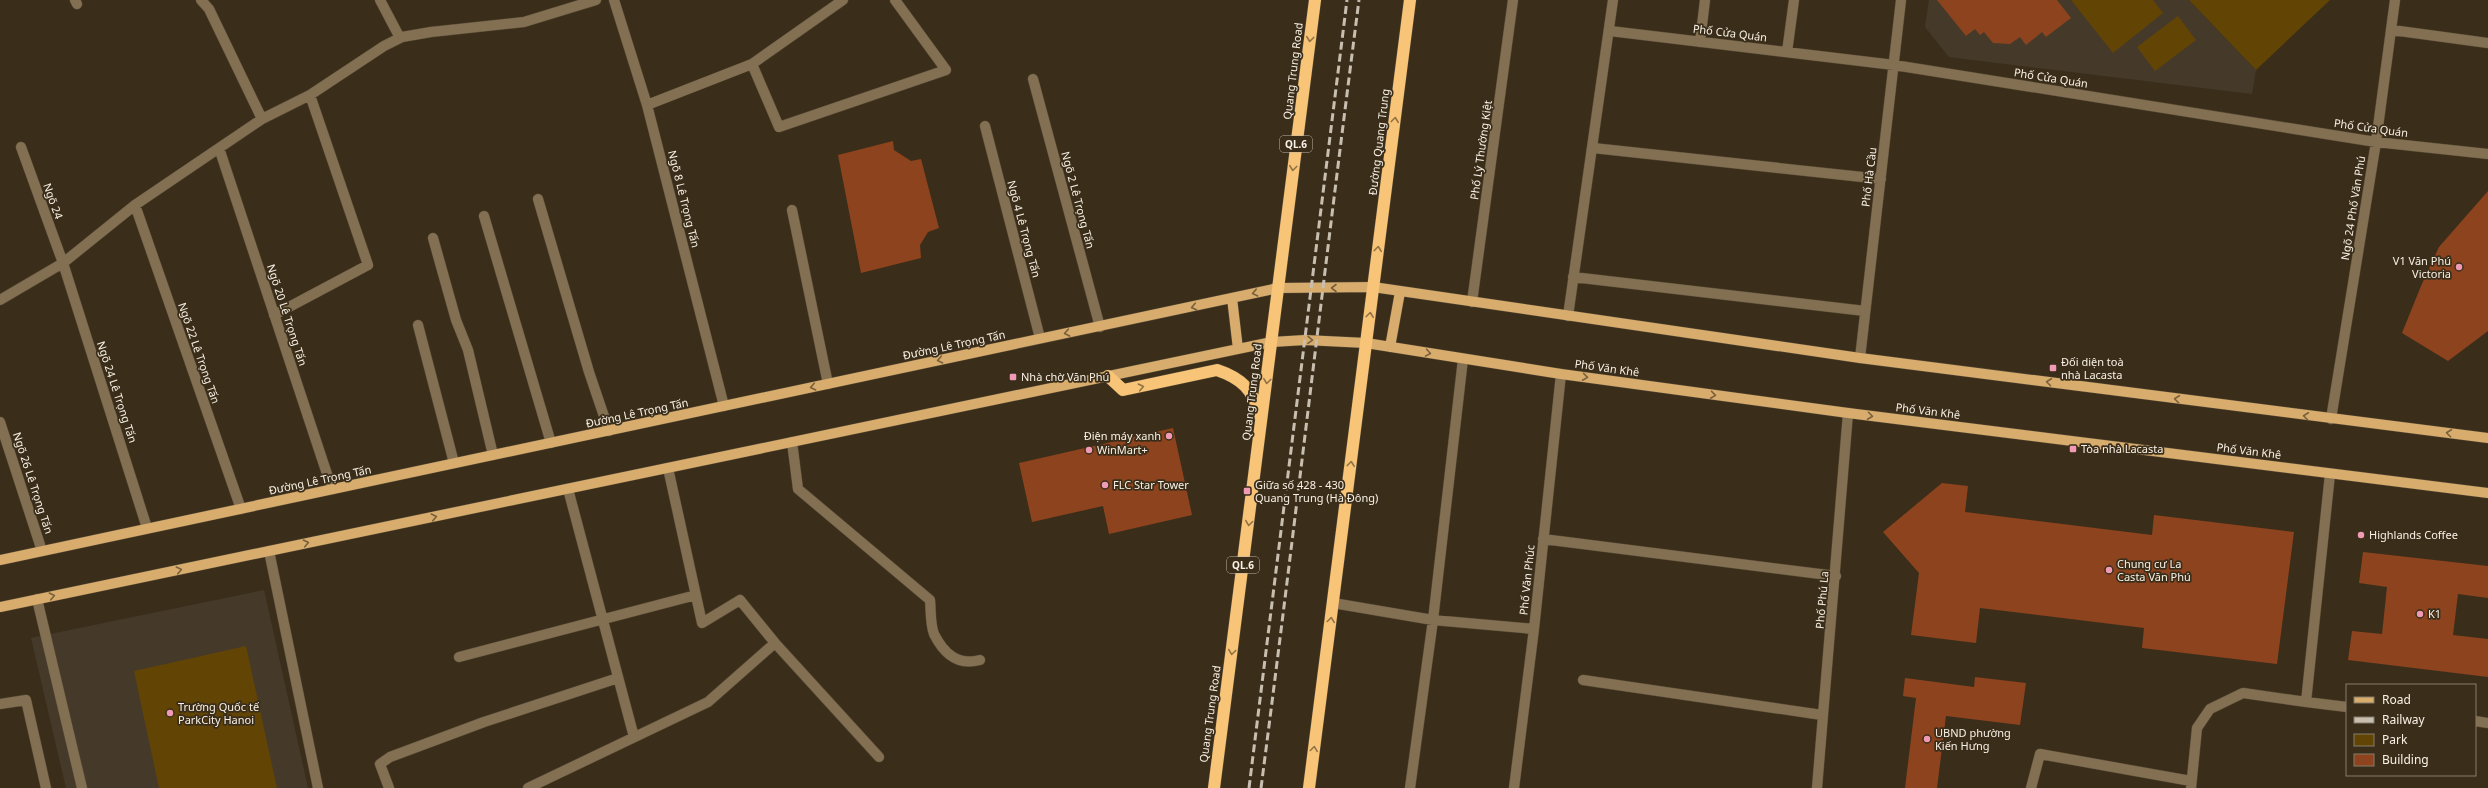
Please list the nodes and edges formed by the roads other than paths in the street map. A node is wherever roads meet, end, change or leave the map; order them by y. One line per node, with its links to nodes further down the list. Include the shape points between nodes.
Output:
1 (201, 0): 26 (street, via 208,9)
2 (380, 0): 17 (street)
3 (596, 0): 17 (street, via 524,22)
4 (614, 0): 25 (street, Ngõ 8 Lê Trọng Tấn)
5 (843, 0): 21 (street)
6 (895, 0): 21 (street, via 946,70 779,127)
7 (1315, 0): 42 (highway, Quang Trung Road / QL.6, one-way to 42)
8 (1410, 0): 41 (highway, Đường Quang Trung, one-way to 8)
9 (1513, 0): 46 (street, Phố Lý Thường Kiệt)
10 (1613, 0): 16 (street)
11 (1705, 0): 18 (street)
12 (1794, 0): 20 (street)
13 (1901, 0): 22 (street, Phố Hà Cầu)
14 (2395, 0): 15 (street, Ngõ 24 Phố Văn Phú)
15 (2392, 30): 19 (street); 28 (street, Ngõ 24 Phố Văn Phú)
16 (1610, 31): 18 (street, Phố Cửa Quán); 31 (street)
17 (400, 38): 24 (street)
18 (1700, 42): 20 (street, Phố Cửa Quán)
19 (2488, 43)
20 (1788, 52): 22 (street, Phố Cửa Quán)
21 (752, 64): 25 (street)
22 (1894, 65): 28 (street, Phố Cửa Quán); 33 (street, Phố Hà Cầu)
23 (1033, 80): 51 (street, Ngõ 2 Lê Trọng Tấn)
24 (310, 95): 26 (street); 48 (street, via 368,265)
25 (647, 105): 62 (street, Ngõ 8 Lê Trọng Tấn)
26 (262, 119): 30 (street)
27 (985, 126): 52 (street, Ngõ 4 Lê Trọng Tấn)
28 (2376, 142): 32 (street, Phố Cửa Quán); 64 (street, Ngõ 24 Phố Văn Phú)
29 (20, 147): 39 (street, Ngõ 24)
30 (219, 148): 35 (street); 48 (street, Ngõ 20 Lê Trọng Tấn)
31 (1592, 148): 33 (street); 40 (street)
32 (2488, 154)
33 (1881, 179): 47 (street, Phố Hà Cầu)
34 (538, 199): 67 (street)
35 (135, 205): 39 (street); 78 (street, Ngõ 22 Lê Trọng Tấn)
36 (792, 210): 61 (street)
37 (484, 216): 70 (street)
38 (433, 238): 71 (street, via 456,320 468,350)
39 (63, 263): 45 (street); 79 (street, Ngõ 24 Lê Trọng Tấn)
40 (1573, 277): 47 (street); 49 (street)
41 (1373, 287): 42 (main road, Đường Lê Trọng Tấn, one-way to 42); 43 (main road); 54 (highway, one-way to 41)
42 (1278, 288): 44 (main road, Đường Lê Trọng Tấn, one-way to 44); 53 (highway, Quang Trung Road / QL.6)
43 (1400, 292): 46 (main road); 55 (main road)
44 (1232, 298): 51 (main road, Đường Lê Trọng Tấn, one-way to 51); 56 (main road)
45 (0, 300)
46 (1472, 302): 49 (main road)
47 (1865, 311): 57 (street, Phố Hà Cầu)
48 (274, 315): 75 (street, Ngõ 20 Lê Trọng Tấn)
49 (1568, 316): 57 (main road)
50 (418, 325): 72 (street)
51 (1100, 327): 52 (main road, Đường Lê Trọng Tấn, one-way to 52)
52 (1040, 338): 61 (main road, Đường Lê Trọng Tấn, one-way to 61)
53 (1272, 342): 54 (main road, Phố Văn Khê, one-way to 54, via 1305,340); 56 (main road); 66 (highway, Quang Trung Road / QL.6, one-way to 66)
54 (1366, 343): 55 (main road, Phố Văn Khê); 87 (highway, one-way to 54)
55 (1390, 346): 58 (main road, Phố Văn Khê, one-way to 58)
56 (1238, 349): 60 (main road)
57 (1860, 358): 64 (main road, one-way to 57)
58 (1463, 359): 59 (main road, Phố Văn Khê); 90 (street)
59 (1561, 374): 63 (main road, Phố Văn Khê, one-way to 63); 80 (street, Phố Văn Phúc)
60 (1108, 376): 66 (highway, one-way to 66, via 1123,390 1217,370 1231,375 1256,399); 69 (main road)
61 (828, 384): 62 (main road, Đường Lê Trọng Tấn, one-way to 62)
62 (724, 406): 67 (main road, Đường Lê Trọng Tấn)
63 (1848, 413): 74 (main road, Phố Văn Khê, one-way to 74); 84 (street, Phố Phú La)
64 (2331, 419): 68 (main road, one-way to 64)
65 (0, 422): 81 (street, Ngõ 26 Lê Trọng Tấn)
66 (1261, 426): 111 (highway, Quang Trung Road / QL.6, one-way to 111)
67 (609, 431): 70 (main road, Đường Lê Trọng Tấn)
68 (2488, 438)
69 (792, 442): 73 (main road); 94 (street, via 798,489 930,600 934,633 952,658 967,663)
70 (551, 444): 71 (main road, Đường Lê Trọng Tấn)
71 (493, 455): 72 (main road, Đường Lê Trọng Tấn)
72 (454, 463): 75 (main road, Đường Lê Trọng Tấn)
73 (668, 468): 76 (main road); 85 (street)
74 (2330, 474): 77 (main road, Phố Văn Khê); 97 (street)
75 (332, 489): 78 (main road, Đường Lê Trọng Tấn)
76 (568, 489): 82 (main road, one-way to 76); 89 (street)
77 (2488, 494)
78 (241, 508): 79 (main road, Đường Lê Trọng Tấn)
79 (147, 528): 81 (main road, Đường Lê Trọng Tấn)
80 (1543, 539): 84 (street); 91 (street, Phố Văn Phúc)
81 (42, 551): 83 (main road, Đường Lê Trọng Tấn)
82 (269, 551): 86 (main road, one-way to 82); 108 (street)
83 (0, 560)
84 (1836, 576): 100 (street, Phố Phú La)
85 (696, 595): 89 (street); 92 (street, via 702,623 740,600)
86 (37, 599): 88 (main road); 107 (street)
87 (1333, 603): 90 (street); 112 (highway, one-way to 87)
88 (0, 607)
89 (602, 618): 93 (street); 95 (street)
90 (1433, 620): 91 (street); 113 (street)
91 (1534, 629): 114 (street, Phố Văn Phúc)
92 (775, 644): 103 (street, via 708,702); 104 (street)
93 (459, 657)
94 (980, 660)
95 (618, 678): 103 (street); 109 (street, via 484,722 390,757 380,764)
96 (1583, 680): 100 (street)
97 (2306, 702): 99 (street); 105 (street, via 2243,693 2210,709 2197,728)
98 (0, 704): 106 (street, via 26,700)
99 (2346, 707)
100 (1822, 714): 115 (street, Phố Phú La)
101 (2476, 721): 102 (street)
102 (2488, 723)
103 (634, 737): 110 (street)
104 (879, 757)
105 (2191, 785): 116 (street, via 2040,754)
106 (46, 788)
107 (82, 788)
108 (318, 788)
109 (389, 788)
110 (528, 788)
111 (1214, 788)
112 (1309, 788)
113 (1410, 788)
114 (1514, 788)
115 (1817, 788)
116 (2031, 788)

